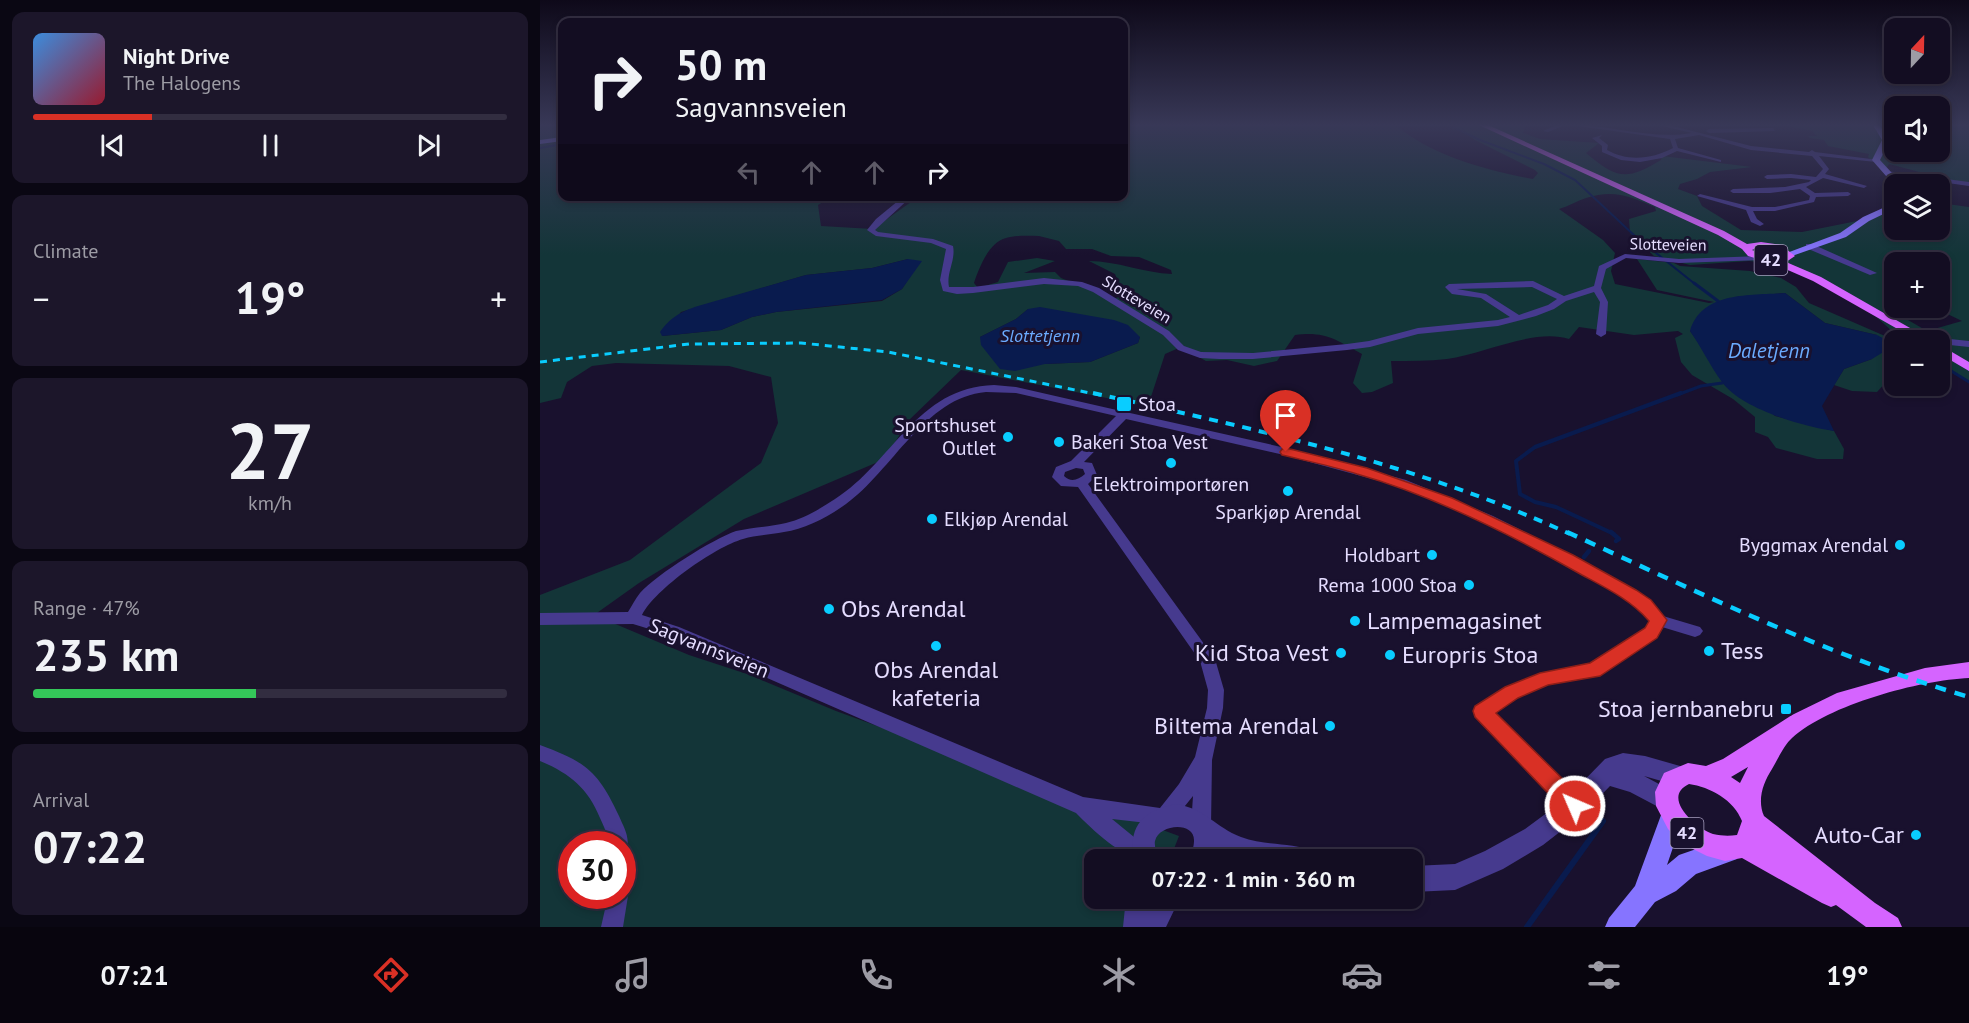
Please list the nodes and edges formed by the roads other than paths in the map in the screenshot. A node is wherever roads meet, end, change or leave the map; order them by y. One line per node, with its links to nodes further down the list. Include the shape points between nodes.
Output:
1 (1578, 168): 20 (main road, 42)
2 (1826, 168): 6 (street)
3 (1882, 168): 4 (main road)
4 (1886, 173): 7 (street)
5 (1767, 177): 6 (street)
6 (1822, 178): 8 (street); 9 (street)
7 (1969, 184)
8 (1801, 186): 10 (street); 12 (street)
9 (1864, 186)
10 (1734, 191)
11 (1848, 194): 12 (street)
12 (1813, 195): 17 (street, via 1812,201)
13 (1700, 196): 16 (street)
14 (903, 201): 32 (street, Slotteveien, via 879,221 873,233 947,245 951,252 943,283 946,289 965,291 1044,281 1079,284 1096,290 1166,333 1181,348 1200,355 1253,356 1347,347 1418,331 1473,327)
15 (1814, 207): 17 (street)
16 (1752, 209): 17 (street); 19 (street, via 1749,210 1754,220)
17 (1775, 209)
18 (1884, 211): 22 (main road, via 1843,235)
19 (1760, 224)
20 (1721, 233): 21 (main road, 42); 24 (main road, 42)
21 (1760, 245): 23 (main road, 42); 24 (main road, 42)
22 (1809, 246): 23 (main road); 25 (main road); 28 (street)
23 (1776, 247): 25 (main road, 42)
24 (1747, 249): 26 (street, Slotteveien); 27 (main road, 42)
25 (1789, 256): 27 (main road, 42); 29 (main road, 42)
26 (1721, 259): 27 (street, Slotteveien); 30 (street, Slotteveien, via 1679,261 1625,256 1602,268)
27 (1767, 259): 29 (main road, 42)
28 (1873, 273)
29 (1817, 279): 33 (main road, 42)
30 (1597, 288): 31 (street, Slotteveien); 34 (street, via 1604,302)
31 (1563, 298): 32 (street, Slotteveien, via 1551,307); 32 (street, via 1533,284 1449,287 1455,292 1483,296)
32 (1517, 318)
33 (1907, 330)
34 (1601, 334)
35 (1950, 342): 36 (street)
36 (1969, 344)
37 (1950, 355): 38 (main road)
38 (1969, 367)
39 (1125, 413): 40 (street); 42 (street, Sagvannsveien, via 1016,390 980,390 958,395 920,424 844,500 785,527 730,538 653,590); 44 (street, Sagvannsveien, via 1402,483 1488,519 1568,559 1630,594)
40 (1075, 464): 41 (street, via 1089,466 1092,472); 41 (street, via 1060,470 1058,477 1066,484)
41 (1081, 483): 49 (street, via 1207,659 1216,690)
42 (633, 618): 43 (street); 53 (street, Sagvannsveien, via 674,631)
43 (540, 619)
44 (1658, 620): 45 (street, Sagvannsveien); 54 (street, via 1651,633 1594,670 1546,678 1482,711)
45 (1695, 631)
46 (1969, 670): 47 (main road, 42, via 1953,670 1858,692 1813,712)
47 (1783, 732): 52 (main road, 42, via 1731,766); 56 (main road, 42, via 1752,781)
48 (540, 753): 59 (street, via 571,765 590,780)
49 (1203, 760): 57 (street, via 1186,790); 58 (street)
50 (1607, 775): 51 (street, via 1613,766 1623,763); 54 (street); 55 (street, via 1647,788)
51 (1679, 775): 52 (main road, 42); 55 (main road, 42, via 1666,789)
52 (1708, 776): 56 (main road, 42, via 1732,789)
53 (1082, 806): 57 (street, Sagvannsveien); 61 (street, Sagvannsveien)
54 (1575, 806): 65 (street, via 1534,837 1465,873)
55 (1669, 808): 60 (main road, 42, via 1680,826 1702,843); 66 (main road, via 1664,844)
56 (1751, 816): 60 (main road, 42, via 1750,840); 70 (main road, 42)
57 (1163, 817): 58 (street, via 1185,814); 62 (street, via 1147,832)
58 (1202, 827): 63 (street); 64 (street)
59 (614, 831)
60 (1736, 848): 66 (main road, via 1688,864); 70 (main road, 42)
61 (1134, 849)
62 (1145, 849)
63 (1206, 849)
64 (1241, 849)
65 (1423, 879)
66 (1646, 893): 74 (main road)
67 (615, 909): 71 (street)
68 (1138, 909): 72 (street)
69 (1161, 909): 73 (street)
70 (1866, 912): 75 (main road, 42)
71 (612, 927)
72 (1136, 927)
73 (1152, 927)
74 (1618, 927)
75 (1889, 927)

